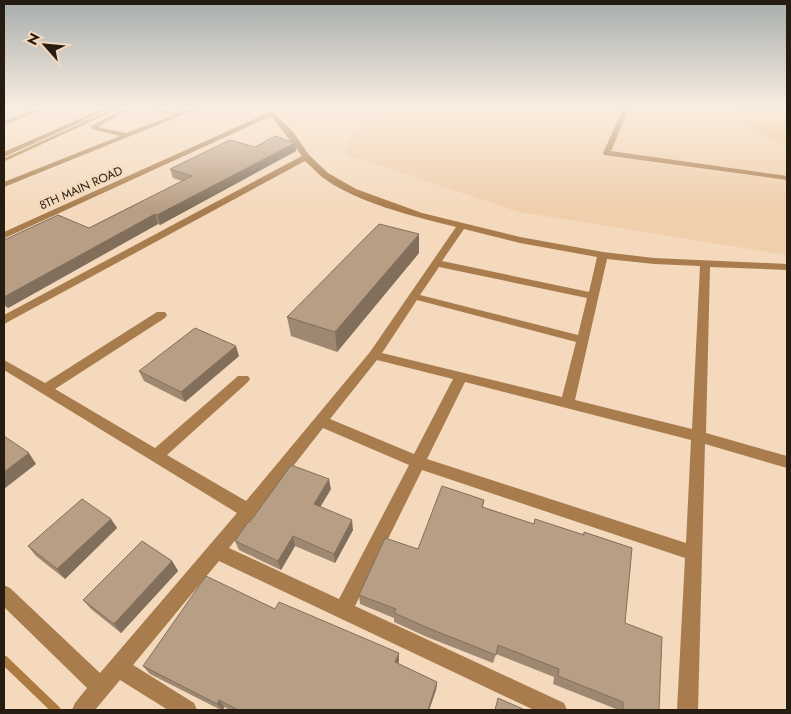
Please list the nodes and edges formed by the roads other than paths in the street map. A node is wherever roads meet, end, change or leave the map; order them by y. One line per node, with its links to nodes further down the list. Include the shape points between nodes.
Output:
1 (32, 142): 6 (street)
2 (112, 142): 9 (street)
3 (202, 142): 11 (street, 8TH MAIN ROAD)
4 (296, 142): 7 (street)
5 (612, 142): 8 (street, via 607,153)
6 (4, 155)
7 (306, 157): 10 (street, via 325,175 353,191); 19 (street)
8 (787, 178)
9 (4, 186)
10 (461, 226): 12 (street); 13 (street)
11 (4, 235)
12 (603, 254): 14 (street); 17 (street)
13 (436, 263): 16 (street); 17 (street)
14 (705, 264): 15 (street); 28 (street)
15 (787, 267)
16 (413, 296): 20 (street); 21 (street)
17 (593, 296): 20 (street)
18 (161, 315): 25 (street)
19 (4, 320)
20 (582, 340): 26 (street)
21 (374, 355): 23 (street); 27 (street)
22 (4, 364): 25 (street)
23 (461, 377): 26 (street); 30 (street)
24 (243, 378): 29 (street)
25 (45, 389): 29 (street)
26 (567, 404): 28 (street)
27 (320, 421): 30 (street); 32 (street)
28 (697, 436): 31 (street); 34 (street)
29 (156, 456): 32 (street)
30 (418, 462): 34 (street); 36 (street)
31 (787, 462)
32 (248, 511): 33 (street)
33 (216, 551): 36 (street); 37 (street)
34 (693, 554): 42 (street)
35 (4, 594): 38 (street)
36 (343, 610): 41 (street)
37 (118, 667): 38 (street); 40 (street)
38 (101, 688): 39 (street)
39 (82, 710)
40 (187, 710)
41 (558, 710)
42 (688, 710)

